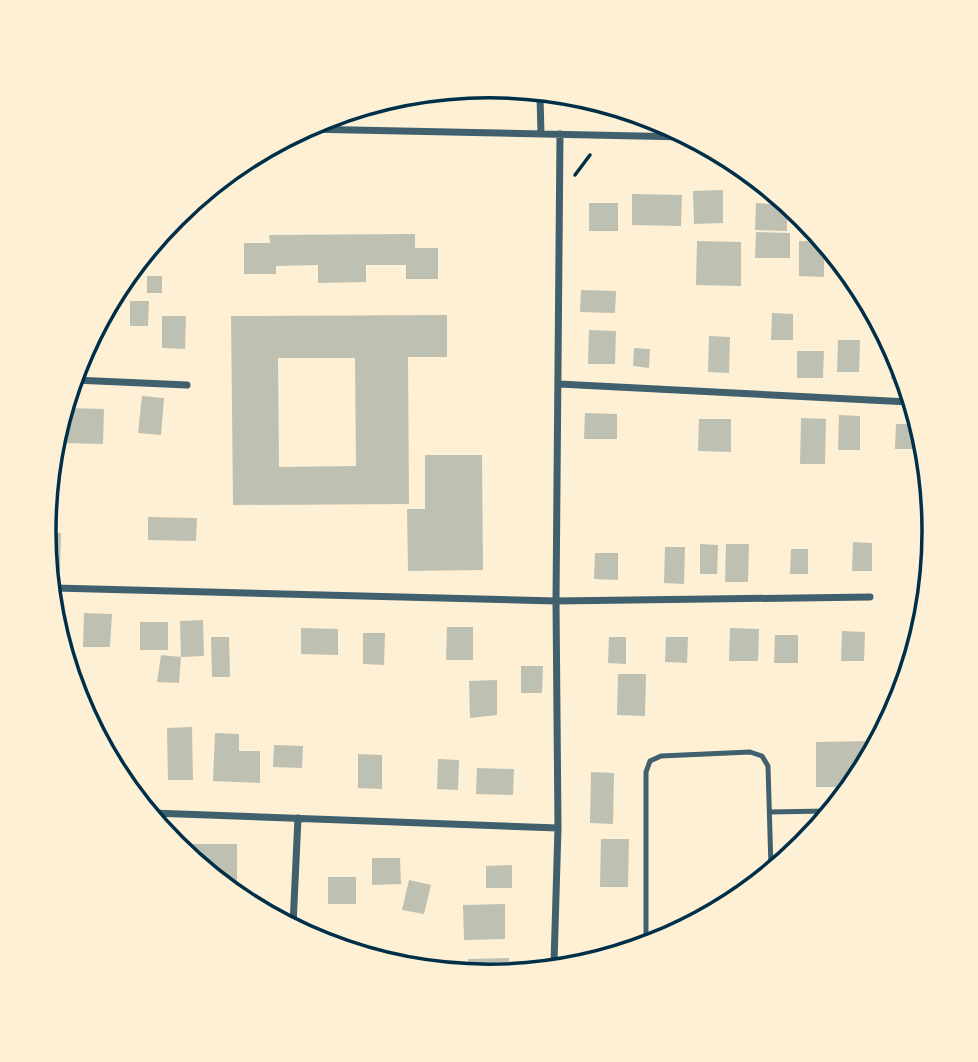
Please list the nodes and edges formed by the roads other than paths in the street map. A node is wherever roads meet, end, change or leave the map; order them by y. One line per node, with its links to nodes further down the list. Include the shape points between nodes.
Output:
1 (540, 101): 3 (street)
2 (327, 129): 3 (street)
3 (541, 134): 4 (street)
4 (560, 134): 5 (street); 7 (street)
5 (667, 137)
6 (83, 380): 8 (street)
7 (559, 384): 9 (street); 12 (street)
8 (187, 385)
9 (902, 402)
10 (60, 588): 12 (street)
11 (870, 597): 12 (street)
12 (556, 601): 17 (street)
13 (819, 811): 14 (lane)
14 (770, 812): 18 (lane); 20 (lane, via 768,766 762,756 750,752 661,755 650,761 646,772)
15 (161, 813): 16 (street)
16 (299, 818): 17 (street); 19 (street)
17 (558, 828): 21 (street)
18 (771, 860)
19 (293, 917)
20 (646, 934)
21 (554, 959)

